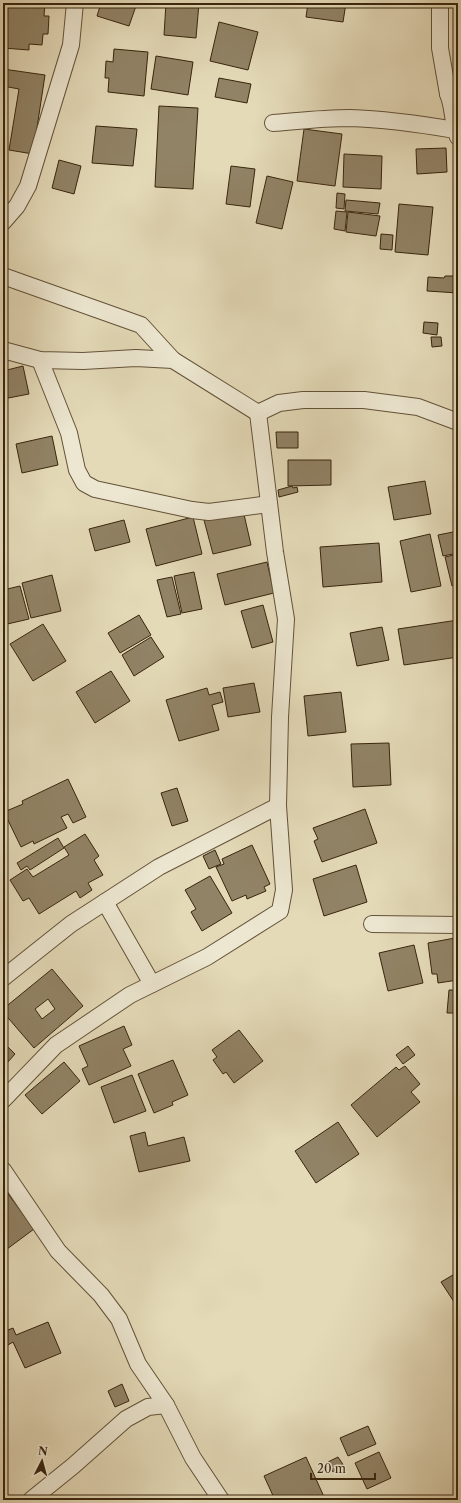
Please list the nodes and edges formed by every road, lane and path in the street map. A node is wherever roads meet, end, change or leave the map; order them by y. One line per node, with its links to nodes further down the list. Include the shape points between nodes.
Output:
1 (75, 3): 6 (street, via 71,45 28,186 17,206)
2 (440, 3): 3 (street, via 440,48)
3 (453, 93): 5 (street, via 451,101)
4 (273, 123): 5 (street, via 348,118 400,121)
5 (456, 133)
6 (3, 222)
7 (3, 276): 10 (street, via 141,325)
8 (3, 350): 9 (street)
9 (40, 360): 10 (street); 13 (street, via 69,433 77,470 84,483 95,489 203,512)
10 (173, 360): 11 (street)
11 (258, 413): 12 (street, via 280,403 303,400 364,400 418,407); 13 (street)
12 (458, 422)
13 (269, 504): 14 (street, via 274,552 286,619)
14 (278, 806): 15 (street, via 159,867); 19 (street, via 284,890 280,912 207,957)
15 (105, 902): 18 (street, via 71,924); 19 (street)
16 (372, 924): 17 (street)
17 (458, 925)
18 (3, 978)
19 (152, 984): 20 (street, via 130,995 56,1045)
20 (3, 1100)
21 (3, 1170): 22 (street, via 58,1251 101,1295 119,1319 138,1364)
22 (166, 1405): 23 (street, via 148,1407 126,1419); 24 (street, via 193,1458)
23 (31, 1500)
24 (221, 1500)

